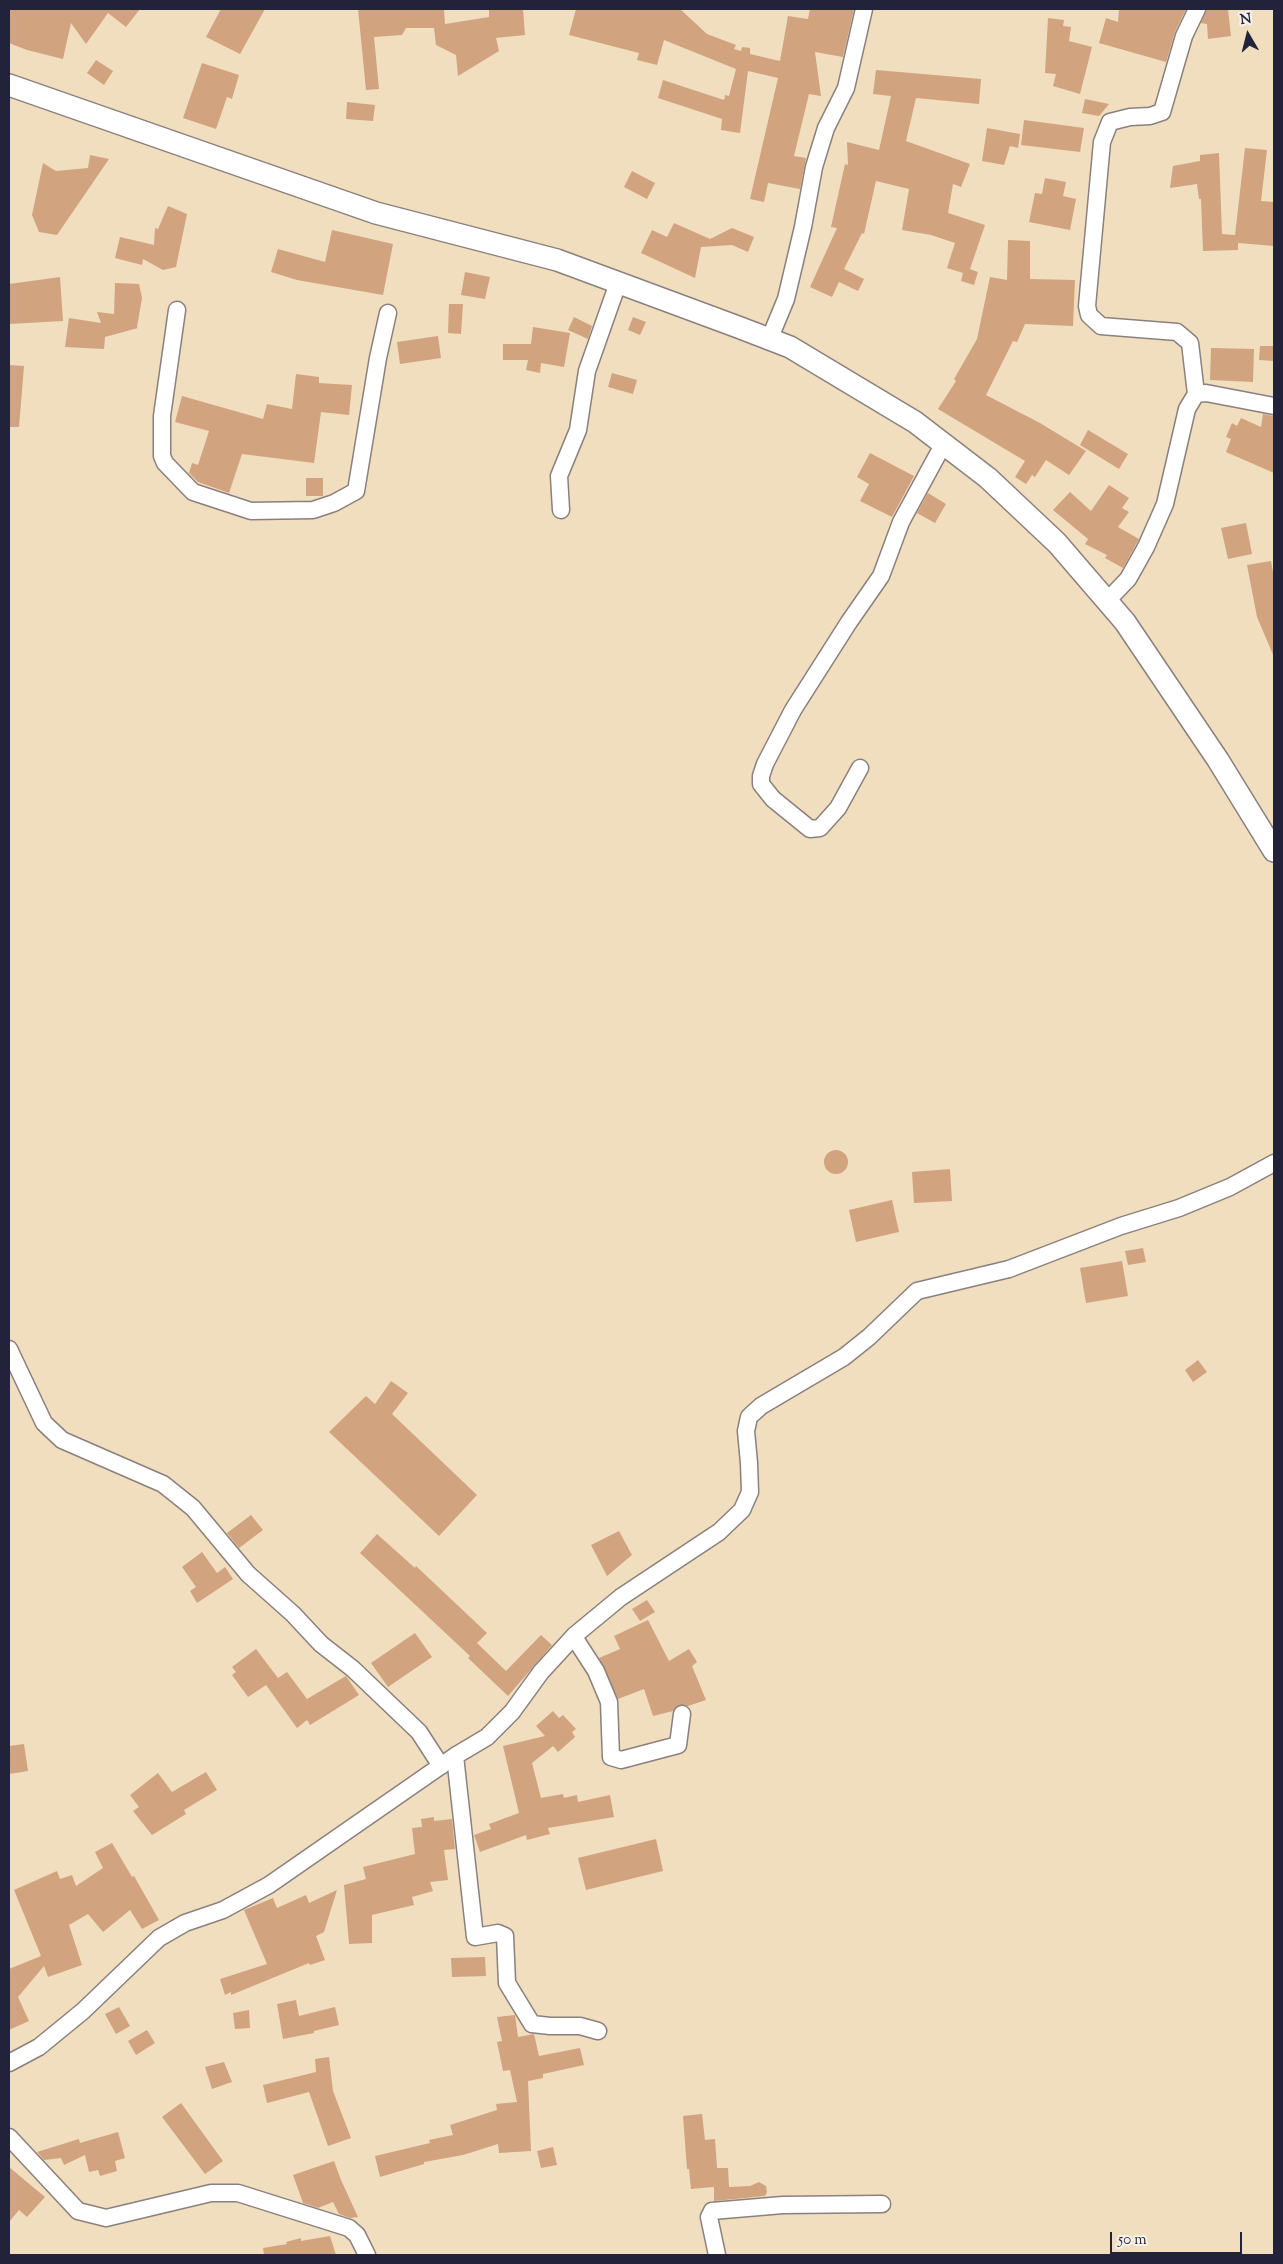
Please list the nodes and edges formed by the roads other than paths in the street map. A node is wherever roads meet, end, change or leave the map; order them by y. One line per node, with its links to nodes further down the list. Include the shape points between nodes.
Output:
1 (864, 9): 7 (street, via 846,88 826,128 814,167 786,299)
2 (1197, 9): 8 (street, via 1184,36 1162,112 1110,122 1102,142 1087,306 1089,314 1101,326 1177,332 1190,343)
3 (9, 86): 4 (street, via 376,213 557,260)
4 (618, 283): 7 (street); 11 (street, via 587,370 578,430 559,476)
5 (177, 310): 6 (street, via 162,416 162,456 193,492 251,510 312,510 356,491)
6 (388, 313)
7 (769, 340): 10 (street, via 790,347)
8 (1196, 394): 9 (street, via 1206,393); 12 (street, via 1187,410 1165,504 1128,579)
9 (1274, 406)
10 (944, 443): 12 (street, via 988,478 1057,543); 13 (street, via 901,522 880,576 793,710 765,764 761,784 772,799 810,829 820,828 838,808)
11 (562, 510)
12 (1106, 601): 14 (street, via 1125,622 1218,760)
13 (860, 768)
14 (1274, 851)
15 (1274, 1162): 17 (street, via 1230,1187 1180,1208 1121,1226 1009,1269 917,1291 844,1357 749,1417 746,1431 750,1492 742,1510 719,1532 621,1597)
16 (9, 1349): 20 (street, via 44,1423 62,1440 164,1484 192,1508 248,1574 419,1732)
17 (574, 1637): 18 (street, via 596,1671 609,1702 611,1757 621,1760 678,1745); 19 (street, via 541,1672 499,1726)
18 (682, 1714)
19 (455, 1756): 20 (street); 21 (street, via 474,1937 498,1933 505,1936 507,1983 532,2024 580,2026)
20 (441, 1766): 22 (street, via 269,1886 159,1938 83,2011 39,2046)
21 (598, 2031)
22 (9, 2063)
23 (9, 2137): 25 (street, via 78,2211 106,2218 212,2193 238,2193 349,2228 357,2235)
24 (882, 2204): 26 (street, via 783,2205 712,2211 709,2217)
25 (367, 2255)
26 (717, 2255)

